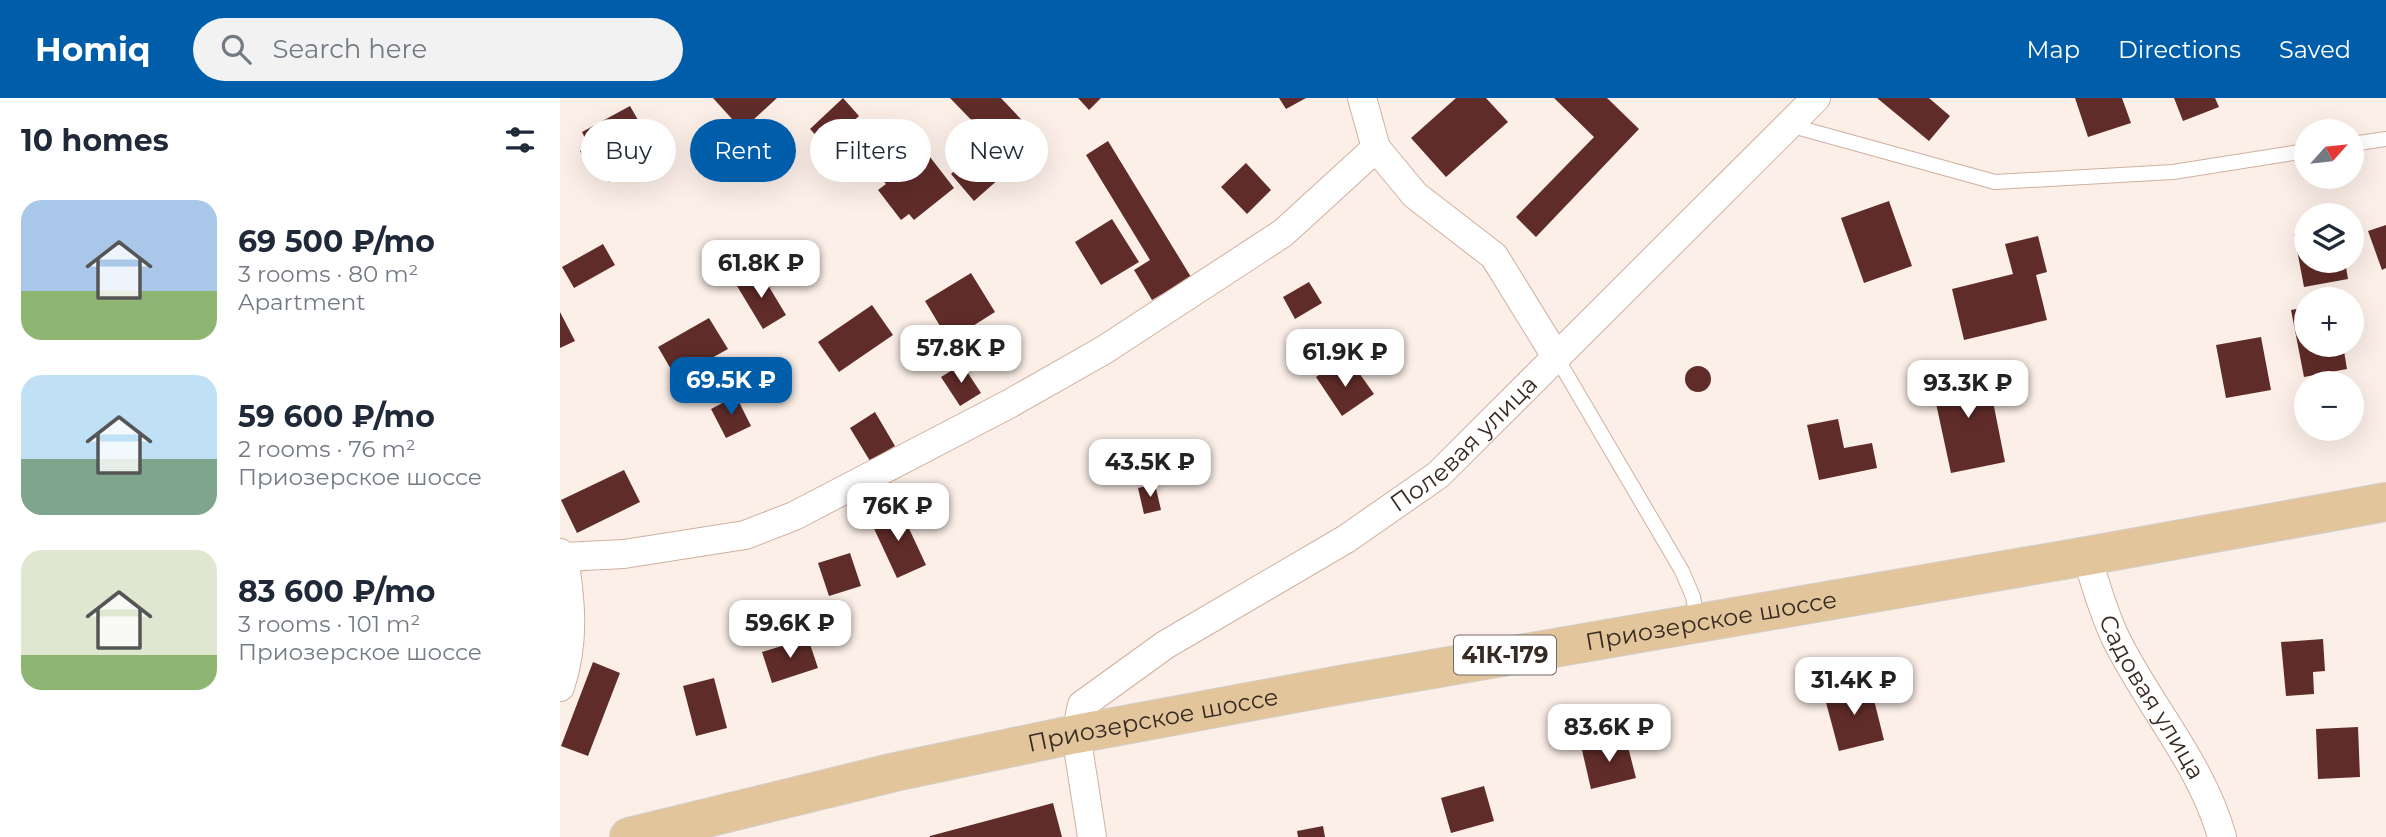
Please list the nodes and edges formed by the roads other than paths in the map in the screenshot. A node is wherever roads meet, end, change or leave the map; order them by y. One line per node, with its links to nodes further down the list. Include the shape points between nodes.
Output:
1 (1362, 98): 6 (street)
2 (1816, 98): 3 (street, Полевая улица)
3 (1788, 125): 7 (lane, via 1995,182 2173,172); 8 (street, Полевая улица)
4 (2386, 139): 5 (lane)
5 (2364, 143)
6 (1376, 148): 8 (street, via 1415,195 1494,256); 10 (street, via 1283,233 1104,350 794,516 746,535 624,554)
7 (2294, 153)
8 (1556, 358): 12 (lane, via 1682,571); 14 (street, Полевая улица, via 1438,475 1346,539 1164,645 1082,705)
9 (2386, 502): 11 (main road, Приозерское шоссе / 41К-179)
10 (561, 553): 13 (street, via 572,608 567,666)
11 (2087, 556): 12 (main road, Приозерское шоссе / 41К-179); 17 (street, Садовая улица, via 2116,638 2191,767)
12 (1698, 623): 14 (main road, Приозерское шоссе / 41К-179)
13 (560, 687)
14 (1076, 734): 15 (main road, Приозерское шоссе / 41К-179, via 895,772); 16 (street)
15 (629, 837)
16 (1092, 837)
17 (2222, 837)

